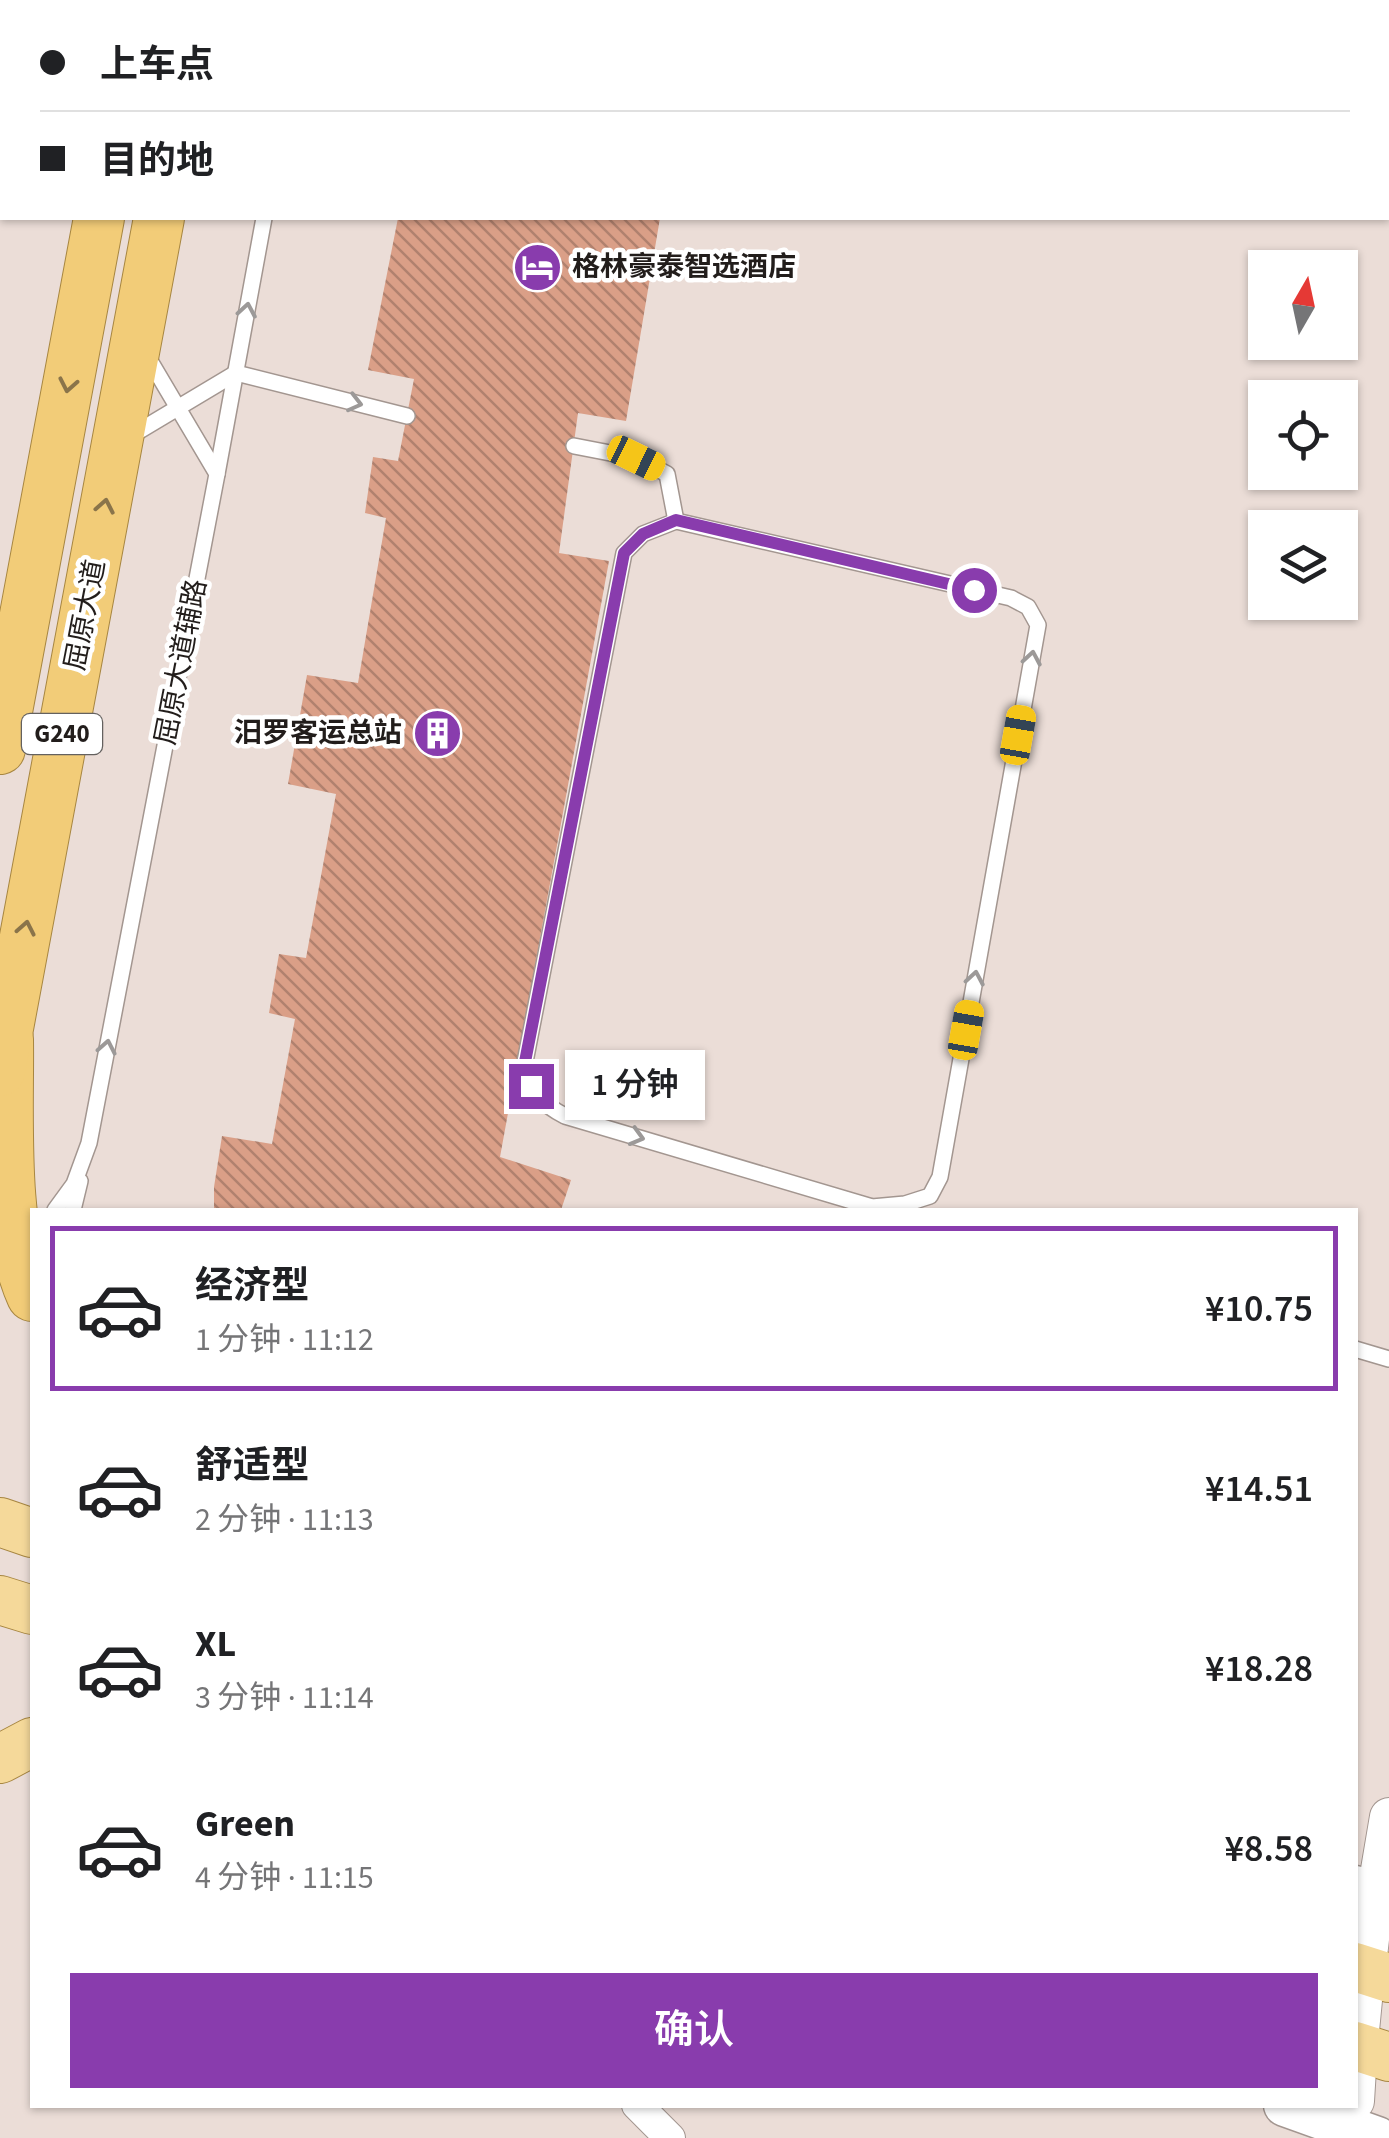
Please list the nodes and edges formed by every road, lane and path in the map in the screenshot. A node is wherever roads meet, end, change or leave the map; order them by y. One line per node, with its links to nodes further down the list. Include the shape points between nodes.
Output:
1 (99, 220): 4 (highway, 屈原大道 / G240)
2 (159, 220): 4 (highway, 屈原大道 / G240)
3 (264, 220): 5 (lane, 屈原大道辅路, one-way to 3)
4 (119, 303): 6 (lane); 8 (highway, 屈原大道 / G240); 12 (highway, 屈原大道 / G240, one-way to 12)
5 (236, 373): 6 (lane); 7 (lane, one-way to 7); 10 (lane, 屈原大道辅路)
6 (178, 407): 8 (lane); 10 (lane)
7 (407, 416)
8 (116, 444): 13 (highway, 屈原大道 / G240, one-way to 8)
9 (574, 446): 11 (lane, via 636,458 668,474)
10 (217, 474): 14 (lane, 屈原大道辅路, one-way to 10)
11 (676, 520): 17 (lane, one-way to 17, via 643,534 624,553 524,1067 543,1104 565,1116); 17 (lane, one-way to 11, via 930,1196 940,1177 1038,625 1028,607 1012,598)
12 (0, 748)
13 (4, 1048): 18 (highway, 屈原大道)
14 (89, 1143): 15 (lane); 16 (lane)
15 (56, 1208)
16 (73, 1208)
17 (878, 1208)
18 (17, 1245): 19 (highway, 屈原大道)
19 (30, 1289)
20 (1358, 1350): 21 (lane)
21 (1389, 1359)
22 (0, 1522): 23 (main road)
23 (30, 1532)
24 (0, 1600): 25 (main road)
25 (30, 1609)
26 (30, 1743): 27 (main road)
27 (0, 1759)
28 (1389, 1817): 29 (street)
29 (1373, 1892): 30 (street)
30 (1375, 1970): 31 (street)
31 (1367, 2050): 34 (street)
32 (640, 2108): 35 (street)
33 (1298, 2108): 34 (main road)
34 (1359, 2122)
35 (670, 2138)

